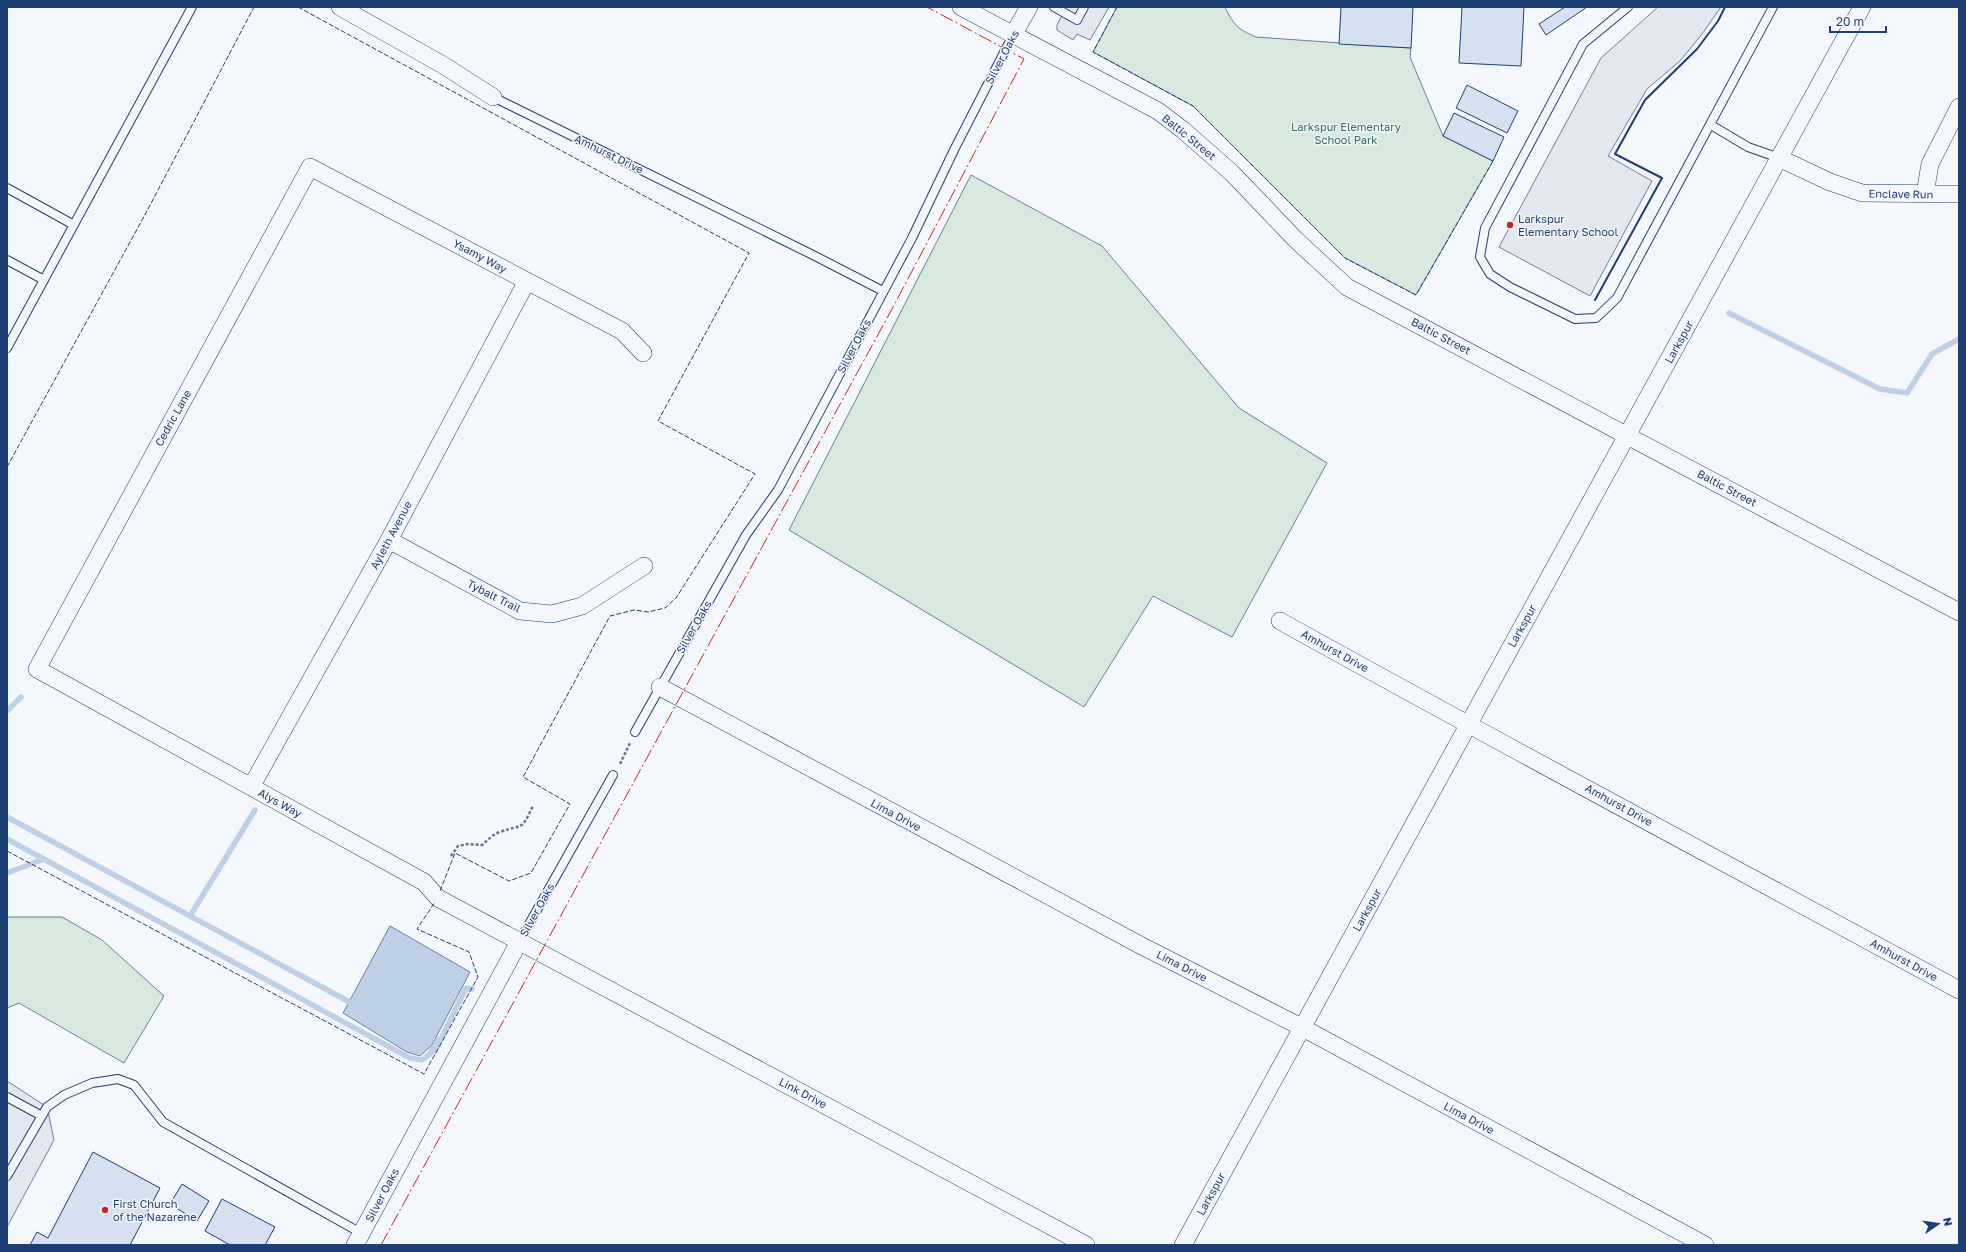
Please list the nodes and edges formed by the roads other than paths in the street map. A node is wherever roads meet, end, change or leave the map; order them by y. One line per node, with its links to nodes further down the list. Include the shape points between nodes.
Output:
1 (192, 7): 19 (lane)
2 (340, 7): 11 (street, Amhurst Drive, via 443,65)
3 (961, 7): 10 (street, Baltic Street)
4 (1029, 7): 10 (street, Silver Oaks)
5 (1054, 7): 6 (lane, via 1077,20)
6 (1084, 7)
7 (1628, 7): 13 (lane, via 1583,44 1485,228 1480,257 1490,274 1510,287 1575,319 1596,318 1617,298)
8 (1773, 7): 13 (lane)
9 (1862, 7): 14 (street, Larkspur)
10 (1013, 35): 23 (lane, Silver Oaks); 26 (street, Baltic Street, via 1158,111 1177,125 1232,173 1295,239 1347,287)
11 (493, 97): 23 (lane, Amhurst Drive)
12 (1959, 106): 17 (street, via 1930,164)
13 (1711, 125): 14 (lane, via 1748,147)
14 (1779, 158): 17 (street, Enclave Run, via 1830,182 1862,193); 26 (street, Larkspur)
15 (310, 168): 22 (street, Ysamy Way); 31 (street, Cedric Lane)
16 (7, 188): 19 (lane)
17 (1925, 194): 18 (street, Enclave Run)
18 (1959, 194)
19 (74, 225): 21 (lane)
20 (7, 260): 21 (lane)
21 (44, 280): 24 (lane)
22 (526, 281): 25 (street, Ysamy Way, via 622,331); 27 (street, Ayleth Avenue)
23 (883, 291): 32 (lane, Silver Oaks, via 778,490 746,535)
24 (7, 348)
25 (643, 354)
26 (1628, 435): 29 (street, Baltic Street); 33 (street, Larkspur)
27 (389, 540): 28 (street, Tybalt Trail, via 520,611 552,614 582,606); 36 (street, Ayleth Avenue)
28 (644, 566)
29 (1959, 612)
30 (1280, 621): 33 (street, Amhurst Drive)
31 (37, 669): 36 (street, Alys Way)
32 (660, 687): 34 (lane, Silver Oaks); 39 (street, Lima Drive, via 1140,945)
33 (1467, 725): 38 (street, Amhurst Drive); 39 (street, Larkspur)
34 (635, 732)
35 (613, 775): 37 (lane, Silver Oaks)
36 (251, 787): 37 (street, Alys Way, via 424,882 438,898)
37 (519, 942): 43 (street, Silver Oaks); 44 (street, Link Drive)
38 (1959, 990)
39 (1302, 1028): 45 (street, Larkspur); 46 (street, Lima Drive)
40 (7, 1097): 41 (lane)
41 (42, 1116): 42 (lane); 43 (lane, via 47,1107 64,1095 92,1083 118,1079 134,1085 163,1122)
42 (7, 1176)
43 (358, 1239)
44 (1086, 1245)
45 (1183, 1245)
46 (1705, 1245)

